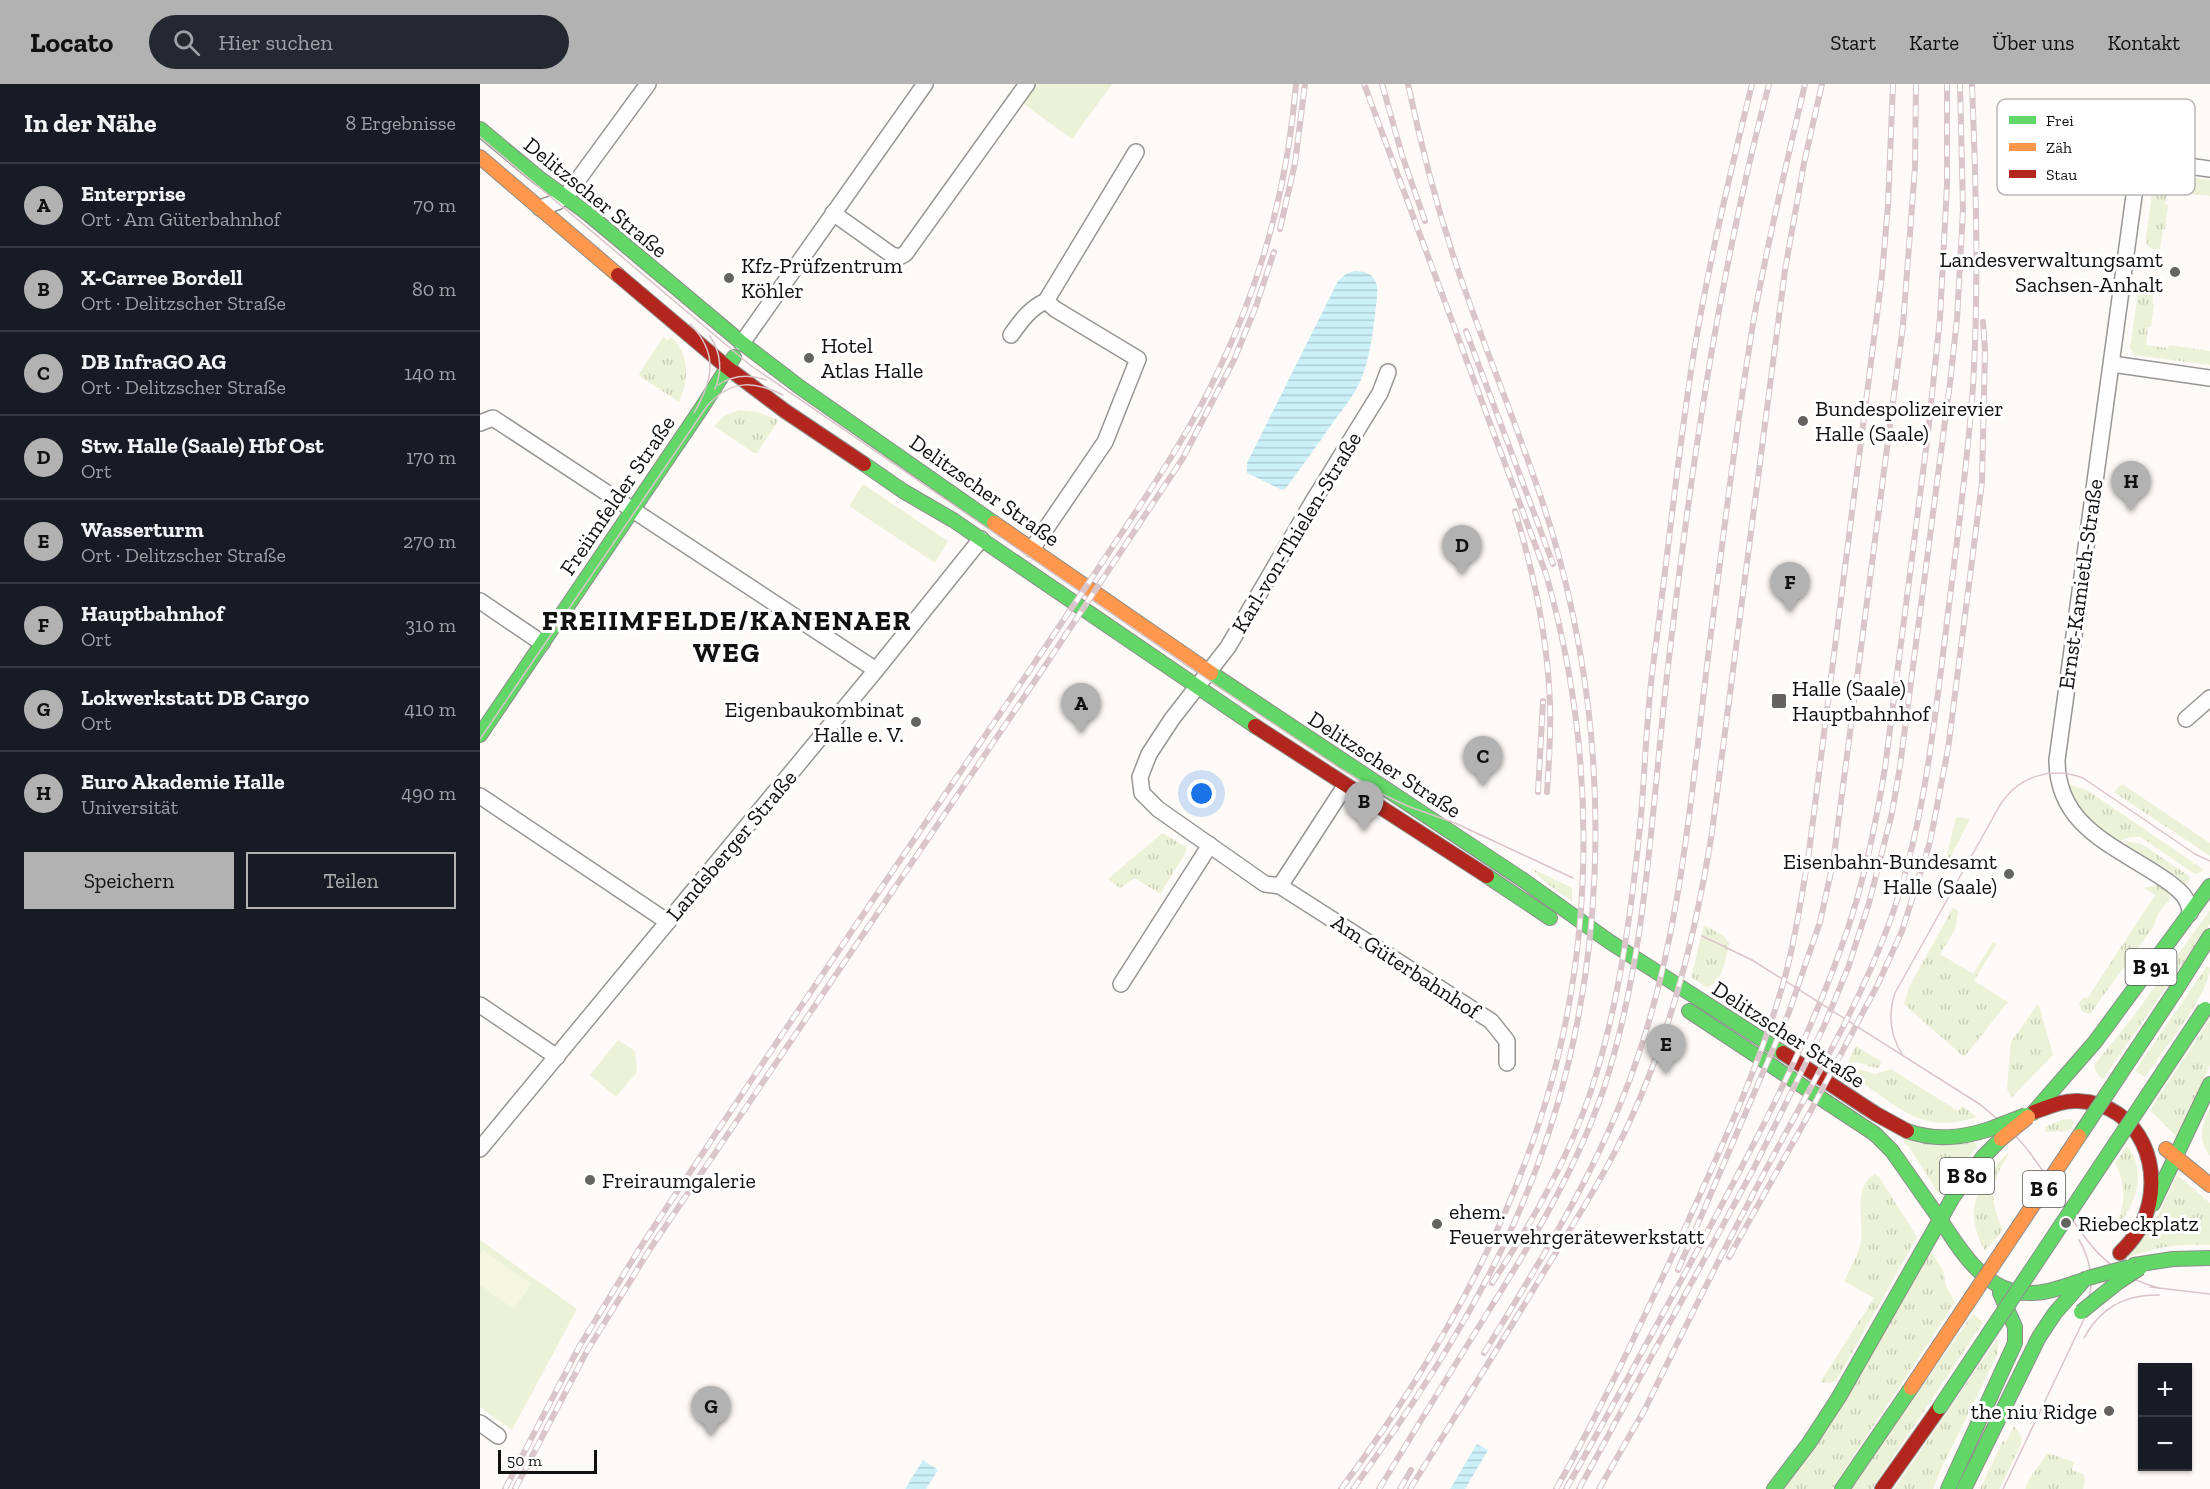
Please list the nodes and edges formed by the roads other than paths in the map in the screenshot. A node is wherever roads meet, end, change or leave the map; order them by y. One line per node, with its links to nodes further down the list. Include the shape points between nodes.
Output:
1 (648, 84): 10 (street)
2 (926, 84): 12 (street)
3 (1027, 84): 12 (street, via 905,254 892,255)
4 (480, 129): 10 (main road, Delitzscher Straße)
5 (1136, 152): 13 (street)
6 (480, 157): 11 (main road, Delitzscher Straße)
7 (2195, 167): 8 (street, Ernst-Kamieth-Straße)
8 (2210, 169)
9 (2134, 195): 16 (street, Ernst-Kamieth-Straße)
10 (565, 196): 11 (street); 15 (main road, Delitzscher Straße)
11 (540, 208): 17 (main road, Delitzscher Straße)
12 (833, 213): 15 (street)
13 (1046, 301): 14 (street, via 1023,318); 23 (street, via 1138,359 1105,442)
14 (1011, 336)
15 (742, 343): 17 (main road); 23 (main road, Delitzscher Straße)
16 (2112, 364): 19 (street); 37 (street, Ernst-Kamieth-Straße, via 2056,760 2058,779 2074,816 2098,837 2182,892)
17 (728, 369): 21 (main road, Freiimfelder Straße); 22 (main road, Delitzscher Straße, via 785,411)
18 (1388, 372): 27 (street, Karl-von-Thielen-Straße, via 1380,393 1228,647)
19 (2210, 378)
20 (480, 423): 21 (street, via 493,418)
21 (632, 509): 25 (main road, Freiimfelder Straße); 26 (street)
22 (981, 539): 26 (street, Landsberger Straße); 28 (main road, Delitzscher Straße)
23 (1032, 549): 27 (main road, Delitzscher Straße)
24 (480, 601): 25 (street)
25 (542, 643): 31 (main road, Freiimfelder Straße)
26 (876, 669): 38 (street, Landsberger Straße)
27 (1209, 672): 28 (street, Karl-von-Thielen-Straße); 50 (main road, Delitzscher Straße, bridge, via 1523,880 1578,922 1880,1117 1916,1134 1939,1138 1963,1137)
28 (1196, 687): 32 (main road, Delitzscher Straße); 34 (street, Am Güterbahnhof, via 1149,754 1140,777 1142,793 1158,809)
29 (2210, 698): 30 (street)
30 (2186, 719)
31 (480, 735)
32 (1345, 786): 35 (street); 39 (main road, Delitzscher Straße)
33 (480, 796): 38 (street)
34 (1210, 845): 35 (street, Am Güterbahnhof, via 1265,884); 43 (street)
35 (1280, 886): 48 (street, Am Güterbahnhof, via 1491,1021 1507,1041)
36 (2210, 886): 37 (main road, B 91)
37 (2190, 913): 50 (main road, B 91, via 2095,1042)
38 (668, 922): 47 (street, Landsberger Straße)
39 (1559, 924)
40 (2210, 936): 67 (main road, B 6, bridge)
41 (1586, 942): 42 (main road)
42 (1614, 961)
43 (1121, 984)
44 (480, 1005): 47 (street)
45 (1681, 1005): 55 (main road, Delitzscher Straße, via 1875,1134 1892,1151)
46 (2207, 1005): 68 (main road, bridge)
47 (557, 1057): 52 (street, Landsberger Straße)
48 (1507, 1063)
49 (2210, 1084): 53 (main road)
50 (2029, 1115): 51 (main road, B 80, via 2079,1101 2102,1105); 55 (main road, B 80, bridge, via 1971,1170)
51 (2124, 1116): 53 (main road, B 80); 56 (main road, B 80, via 2141,1136 2151,1164)
52 (480, 1149)
53 (2177, 1158): 54 (main road, B 80); 56 (main road)
54 (2210, 1185)
55 (1939, 1218): 60 (main road, B 80, via 1964,1256); 66 (main road, via 1842,1392)
56 (2145, 1219): 59 (main road, via 2120,1253)
57 (2210, 1258): 58 (main road, B 80, via 2156,1261)
58 (2137, 1267): 59 (main road, B 80, bridge); 61 (main road, B 80, bridge)
59 (2087, 1278): 60 (main road, B 80, via 2060,1289 2031,1294); 63 (main road, via 2055,1313)
60 (1995, 1285): 69 (main road, via 2013,1319 2015,1343)
61 (2078, 1315)
62 (2061, 1329): 63 (main road)
63 (2026, 1361): 70 (main road)
64 (480, 1423): 65 (street)
65 (498, 1436)
66 (1774, 1489)
67 (1842, 1489)
68 (1882, 1489)
69 (1948, 1489)
70 (1964, 1489)

